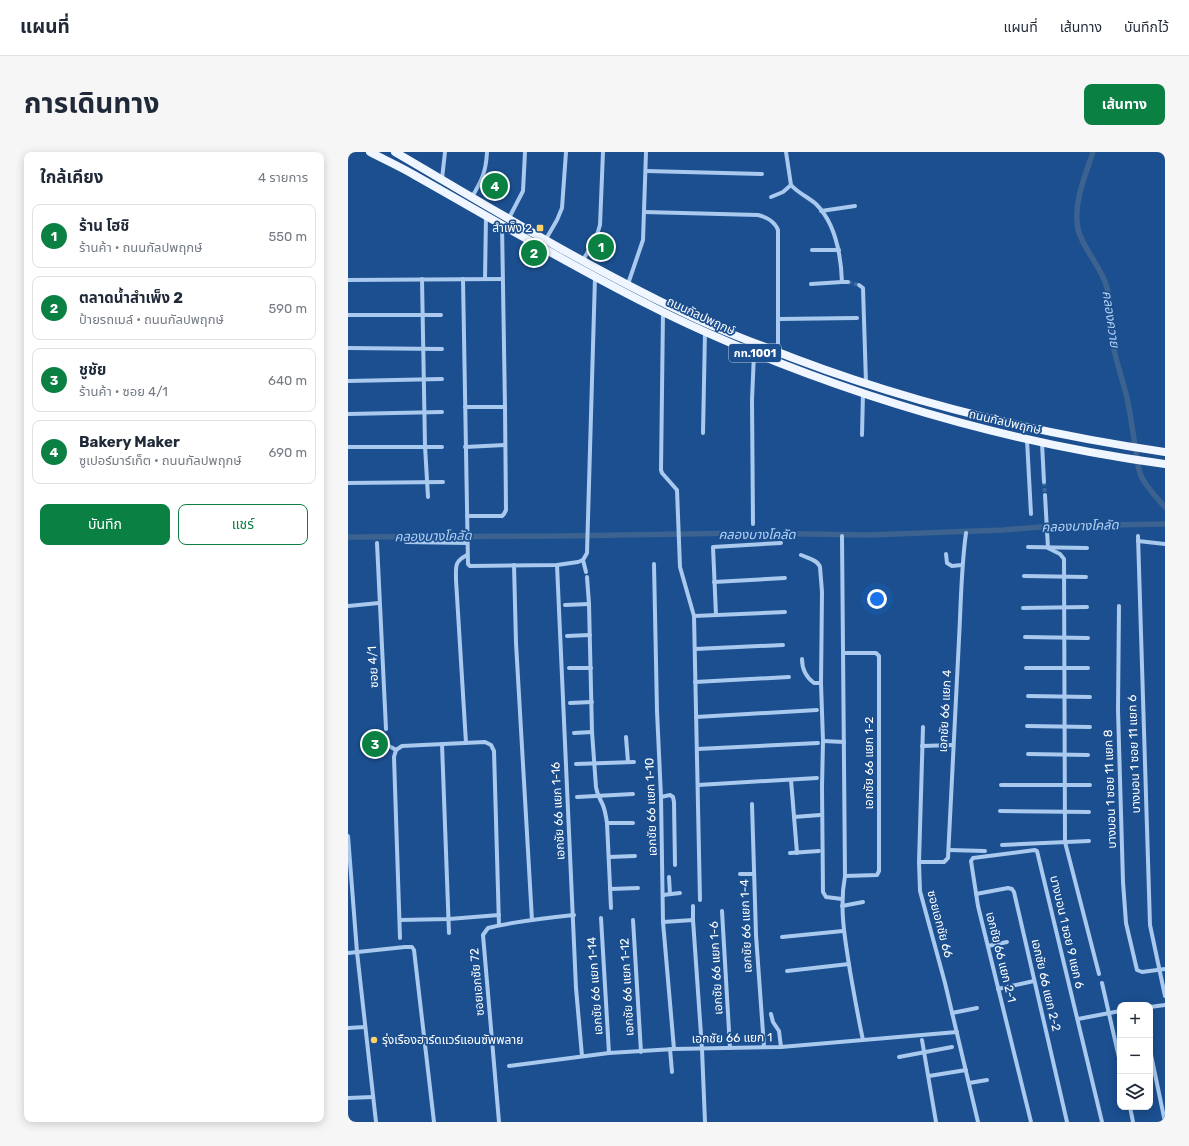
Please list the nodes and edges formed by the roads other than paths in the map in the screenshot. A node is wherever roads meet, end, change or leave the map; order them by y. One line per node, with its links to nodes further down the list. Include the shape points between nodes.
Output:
1 (370, 152): 19 (main road, ถนนกัลปพฤกษ์ / กท.1001)
2 (395, 152): 12 (main road, ถนนกัลปพฤกษ์ / กท.1001)
3 (445, 152): 12 (street)
4 (486, 152): 14 (street, via 483,177)
5 (526, 152): 20 (street, via 523,191)
6 (566, 152): 22 (street, via 562,208)
7 (603, 152): 25 (street, via 600,225 596,238)
8 (646, 152): 10 (street)
9 (786, 152): 13 (street)
10 (646, 171): 11 (street); 18 (street)
11 (762, 174)
12 (442, 179): 14 (main road, ถนนกัลปพฤกษ์ / กท.1001)
13 (792, 185): 15 (street); 17 (street)
14 (472, 197): 20 (main road, ถนนกัลปพฤกษ์ / กท.1001)
15 (771, 197)
16 (855, 206): 17 (street)
17 (821, 211): 24 (street, via 831,225)
18 (644, 212): 35 (street, via 643,240); 42 (street, via 766,217 778,230)
19 (486, 216): 21 (main road, ถนนกัลปพฤกษ์ / กท.1001); 29 (street)
20 (509, 218): 22 (main road, ถนนกัลปพฤกษ์ / กท.1001)
21 (502, 224): 26 (main road, ถนนกัลปพฤกษ์ / กท.1001); 30 (street)
22 (546, 240): 25 (main road, ถนนกัลปพฤกษ์ / กท.1001)
23 (812, 250): 24 (street)
24 (839, 250): 32 (street)
25 (583, 260): 35 (main road, ถนนกัลปพฤกษ์ / กท.1001)
26 (595, 276): 37 (main road, ถนนกัลปพฤกษ์ / กท.1001); 92 (street, via 588,531)
27 (422, 278): 28 (street); 31 (street); 39 (street)
28 (463, 279): 29 (street); 54 (street)
29 (485, 279): 30 (street)
30 (502, 279): 55 (street)
31 (348, 280)
32 (842, 282): 33 (street); 34 (street)
33 (848, 282)
34 (811, 284)
35 (628, 285): 48 (main road, ถนนกัลปพฤกษ์ / กท.1001, via 688,315)
36 (859, 285): 52 (street, via 863,288)
37 (663, 312): 43 (main road, ถนนกัลปพฤกษ์ / กท.1001); 114 (street, via 661,470 677,490 680,567)
38 (348, 315): 39 (street)
39 (423, 315): 40 (street); 45 (street)
40 (441, 315)
41 (857, 318): 42 (street)
42 (778, 319): 48 (street)
43 (705, 331): 47 (main road, ถนนกัลปพฤกษ์ / กท.1001); 59 (street)
44 (348, 348): 45 (street)
45 (424, 349): 46 (street); 50 (street)
46 (442, 349)
47 (754, 353): 53 (main road, ถนนกัลปพฤกษ์ / กท.1001); 78 (street)
48 (778, 353): 52 (main road, ถนนกัลปพฤกษ์ / กท.1001)
49 (442, 379): 50 (street)
50 (424, 380): 51 (street); 56 (street)
51 (348, 381)
52 (866, 384): 68 (main road, ถนนกัลปพฤกษ์ / กท.1001, via 923,402 1051,433)
53 (863, 394): 60 (street); 61 (main road, ถนนกัลปพฤกษ์ / กท.1001, via 954,422)
54 (465, 407): 55 (street); 67 (street)
55 (506, 408): 63 (street)
56 (425, 412): 57 (street); 58 (street); 64 (street)
57 (442, 412)
58 (348, 414)
59 (703, 433)
60 (862, 435)
61 (1027, 440): 62 (main road, ถนนกัลปพฤกษ์ / กท.1001); 76 (street)
62 (1042, 443): 69 (main road, ถนนกัลปพฤกษ์ / กท.1001); 73 (street)
63 (505, 445): 67 (street); 77 (street, via 505,512 502,516)
64 (425, 446): 65 (street); 66 (street); 71 (street)
65 (348, 447)
66 (442, 447)
67 (466, 447): 77 (street)
68 (1165, 452)
69 (1165, 464)
70 (348, 482): 71 (street)
71 (427, 482): 72 (street); 75 (street)
72 (443, 482)
73 (1044, 482)
74 (1045, 495): 87 (street)
75 (428, 497)
76 (1031, 514)
77 (468, 516): 83 (street)
78 (753, 524)
79 (966, 533): 96 (street, เอกชัย 66 แยก 4)
80 (842, 536): 122 (street, เอกชัย 66 แยก 1-2)
81 (406, 542): 83 (street)
82 (377, 543): 104 (street, ซอย 4/1)
83 (467, 543): 91 (street)
84 (781, 543): 103 (street, via 713,547)
85 (1165, 544): 233 (street, บางบอน 1 ซอย 11 แยก 6, via 1138,538 1150,925)
86 (1028, 547): 87 (street)
87 (1048, 548): 88 (street); 100 (street, via 1064,559)
88 (1087, 548)
89 (946, 554): 96 (street, via 947,563 952,566)
90 (801, 555): 131 (street, via 816,561 820,567)
91 (468, 556): 95 (street, via 470,566); 150 (street, via 460,559 456,565)
92 (583, 560): 93 (street); 97 (street)
93 (557, 564): 95 (street); 214 (street, เอกชัย 66 แยก 1-16)
94 (654, 564): 173 (street, เอกชัย 66 แยก 1-10)
95 (514, 565): 218 (street)
96 (962, 565): 153 (street, เอกชัย 66 แยก 4)
97 (586, 572)
98 (1024, 576): 100 (street)
99 (587, 577): 105 (street)
100 (1064, 577): 101 (street); 108 (street)
101 (1086, 577)
102 (785, 578): 103 (street)
103 (714, 582): 113 (street)
104 (380, 603): 107 (street); 143 (street, ซอย 4/1)
105 (589, 604): 106 (street); 115 (street)
106 (565, 605)
107 (348, 606)
108 (1064, 606): 110 (street); 111 (street); 118 (street)
109 (1119, 606): 233 (street, บางบอน 1 ซอย 11 แยก 8, via 1118,710 1126,923 1137,970)
110 (1087, 607)
111 (1023, 608)
112 (785, 612): 113 (street)
113 (716, 615): 114 (street)
114 (694, 616): 121 (street)
115 (590, 635): 116 (street); 125 (street)
116 (567, 636)
117 (1025, 637): 118 (street)
118 (1064, 638): 119 (street); 127 (street)
119 (1088, 638)
120 (783, 645): 121 (street)
121 (695, 649): 130 (street)
122 (844, 653): 149 (street, เอกชัย 66 แยก 1-2); 198 (street, เอกชัย 66 แยก 1-2, via 870,652 878,656 879,871 877,875 871,876)
123 (802, 659): 131 (street, via 805,673 814,683)
124 (569, 668): 125 (street)
125 (591, 668): 135 (street)
126 (1026, 668): 127 (street)
127 (1064, 668): 128 (street); 133 (street)
128 (1088, 668)
129 (789, 677): 130 (street)
130 (695, 682): 138 (street)
131 (821, 683): 148 (street)
132 (1028, 696): 133 (street)
133 (1064, 697): 134 (street); 141 (street)
134 (1090, 697)
135 (592, 702): 136 (street); 144 (street)
136 (570, 703)
137 (817, 710): 138 (street)
138 (696, 717): 155 (street)
139 (923, 726): 154 (street, ซอยเอกชัย 66)
140 (1027, 726): 141 (street)
141 (1065, 727): 142 (street); 158 (street)
142 (1090, 727)
143 (386, 729)
144 (592, 732): 145 (street); 163 (street)
145 (574, 733)
146 (626, 737): 160 (street)
147 (367, 741): 156 (street, via 382,742)
148 (823, 741): 149 (street); 206 (street, via 823,892 826,897)
149 (844, 742): 198 (street, เอกชัย 66 แยก 1-2)
150 (466, 743): 152 (street); 213 (street, via 484,742 491,745 494,751)
151 (818, 743): 155 (street)
152 (442, 744): 156 (street, via 402,746); 216 (street)
153 (953, 745): 154 (street); 186 (street, เอกชัย 66 แยก 4)
154 (922, 746): 194 (street, ซอยเอกชัย 66)
155 (697, 749): 166 (street)
156 (396, 750): 217 (street, via 394,757)
157 (1028, 754): 158 (street)
158 (1065, 754): 159 (street); 168 (street)
159 (1088, 755)
160 (628, 762): 161 (street); 163 (street)
161 (634, 762)
162 (576, 764): 163 (street)
163 (595, 764): 171 (street)
164 (817, 778): 165 (street)
165 (791, 780): 166 (street); 179 (street)
166 (698, 785): 207 (street)
167 (1001, 785): 168 (street)
168 (1065, 785): 169 (street); 176 (street)
169 (1090, 785)
170 (633, 794): 171 (street)
171 (598, 796): 172 (street); 180 (street)
172 (577, 797)
173 (661, 797): 195 (street, via 673,797); 205 (street, เอกชัย 66 แยก 1-10)
174 (752, 804): 197 (street, เอกชัย 66 แยก 1-4)
175 (1000, 811): 176 (street)
176 (1064, 812): 177 (street); 184 (street)
177 (1090, 812)
178 (820, 815): 179 (street)
179 (794, 816): 191 (street)
180 (607, 822): 181 (street); 193 (street)
181 (633, 823)
182 (348, 836): 229 (street)
183 (1089, 841): 184 (street)
184 (1065, 842): 185 (street); 235 (street)
185 (1002, 845)
186 (949, 850): 188 (street); 194 (street, via 948,858 944,862)
187 (1036, 850): 204 (street, เอกชัย 66 แยก 2-1, via 972,859); 247 (street, บางบอน 1 ซอย 9 แยก 6)
188 (985, 851)
189 (819, 852): 191 (street)
190 (790, 853): 191 (street)
191 (798, 853)
192 (635, 856): 193 (street)
193 (609, 857): 201 (street)
194 (919, 862): 244 (street, ซอยเอกชัย 66, via 920,891)
195 (675, 865)
196 (740, 874): 197 (street)
197 (754, 874): 253 (street, เอกชัย 66 แยก 1-4)
198 (845, 876): 206 (street, เอกชัย 66 แยก 1-2)
199 (669, 877): 203 (street)
200 (638, 888): 201 (street)
201 (610, 889): 211 (street)
202 (680, 893): 203 (street)
203 (670, 894): 205 (street)
204 (976, 894): 228 (street, เอกชัย 66 แยก 2-1); 236 (street, เอกชัย 66 แยก 2-2, via 1012,889)
205 (663, 895): 221 (street, เอกชัย 66 แยก 1-10)
206 (842, 899): 210 (street, เอกชัย 66 แยก 1-2)
207 (700, 900)
208 (863, 902): 210 (street)
209 (693, 906): 220 (street)
210 (842, 906): 223 (street, เอกชัย 66 แยก 1-2)
211 (611, 908)
212 (722, 911): 256 (street, เอกชัย 66 แยก 1-6)
213 (499, 915): 216 (street); 222 (street)
214 (574, 915): 218 (street, ซอยเอกชัย 72); 263 (street, เอกชัย 66 แยก 1-16, via 576,988)
215 (601, 918): 262 (street, เอกชัย 66 แยก 1-14)
216 (449, 919): 217 (street); 224 (street)
217 (400, 920): 225 (street)
218 (532, 920): 222 (street, ซอยเอกชัย 72)
219 (633, 920): 260 (street, เอกชัย 66 แยก 1-12)
220 (693, 920): 221 (street); 258 (street)
221 (663, 922): 257 (street, เอกชัย 66 แยก 1-10)
222 (499, 925): 277 (street, ซอยเอกชัย 72, via 488,928 483,935)
223 (843, 931): 226 (street); 231 (street, เอกชัย 66 แยก 1-2)
224 (449, 933)
225 (400, 938)
226 (782, 938)
227 (1007, 942): 228 (street)
228 (988, 946): 238 (street, เอกชัย 66 แยก 2-1)
229 (357, 952): 230 (street); 248 (street); 276 (street, via 412,947 416,954)
230 (348, 953)
231 (849, 964): 234 (street); 251 (street, เอกชัย 66 แยก 1-2)
232 (1165, 969): 233 (street)
233 (1160, 970): 239 (street, บางบอน 1 ซอย 11 แยก 6)
234 (787, 971)
235 (1099, 974)
236 (1034, 981): 238 (street); 282 (street, เอกชัย 66 แยก 2-2)
237 (1102, 983): 245 (street)
238 (998, 989): 281 (street, เอกชัย 66 แยก 2-1)
239 (1165, 996)
240 (1165, 1005): 241 (street)
241 (1153, 1007)
242 (977, 1008): 244 (street)
243 (1117, 1012): 245 (street)
244 (952, 1013): 250 (street, ซอยเอกชัย 66)
245 (1109, 1013): 247 (street); 259 (street)
246 (771, 1014): 254 (street, via 779,1031)
247 (1078, 1019): 283 (street, บางบอน 1 ซอย 9 แยก 6)
248 (365, 1027): 249 (street); 272 (street)
249 (348, 1028)
250 (957, 1032): 251 (street, เอกชัย 66 แยก 1); 267 (street, ซอยเอกชัย 66)
251 (863, 1040): 254 (street, เอกชัย 66 แยก 1)
252 (922, 1040): 261 (street)
253 (764, 1047): 254 (street, เอกชัย 66 แยก 1); 256 (street, เอกชัย 66 แยก 1)
254 (781, 1047)
255 (952, 1047): 261 (street)
256 (730, 1048): 258 (street, เอกชัย 66 แยก 1)
257 (672, 1049): 258 (street, เอกชัย 66 แยก 1); 260 (street, เอกชัย 66 แยก 1); 268 (street, เอกชัย 66 แยก 1-10)
258 (702, 1049): 278 (street)
259 (1117, 1049)
260 (641, 1052): 262 (street, เอกชัย 66 แยก 1)
261 (924, 1052): 264 (street); 269 (street)
262 (609, 1053): 263 (street, เอกชัย 66 แยก 1)
263 (582, 1056): 266 (street, เอกชัย 66 แยก 1)
264 (899, 1056)
265 (1153, 1064): 285 (street)
266 (509, 1066)
267 (966, 1070): 269 (street); 271 (street, ซอยเอกชัย 66)
268 (672, 1072)
269 (929, 1076): 279 (street)
270 (988, 1080): 271 (street)
271 (969, 1083): 280 (street, ซอยเอกชัย 66)
272 (373, 1097): 273 (street); 275 (street)
273 (348, 1098)
274 (1131, 1110): 284 (street)
275 (376, 1122)
276 (434, 1122)
277 (499, 1122)
278 (705, 1122)
279 (936, 1122)
280 (978, 1122)
281 (1031, 1122)
282 (1067, 1122)
283 (1102, 1122)
284 (1133, 1122)
285 (1165, 1122)

